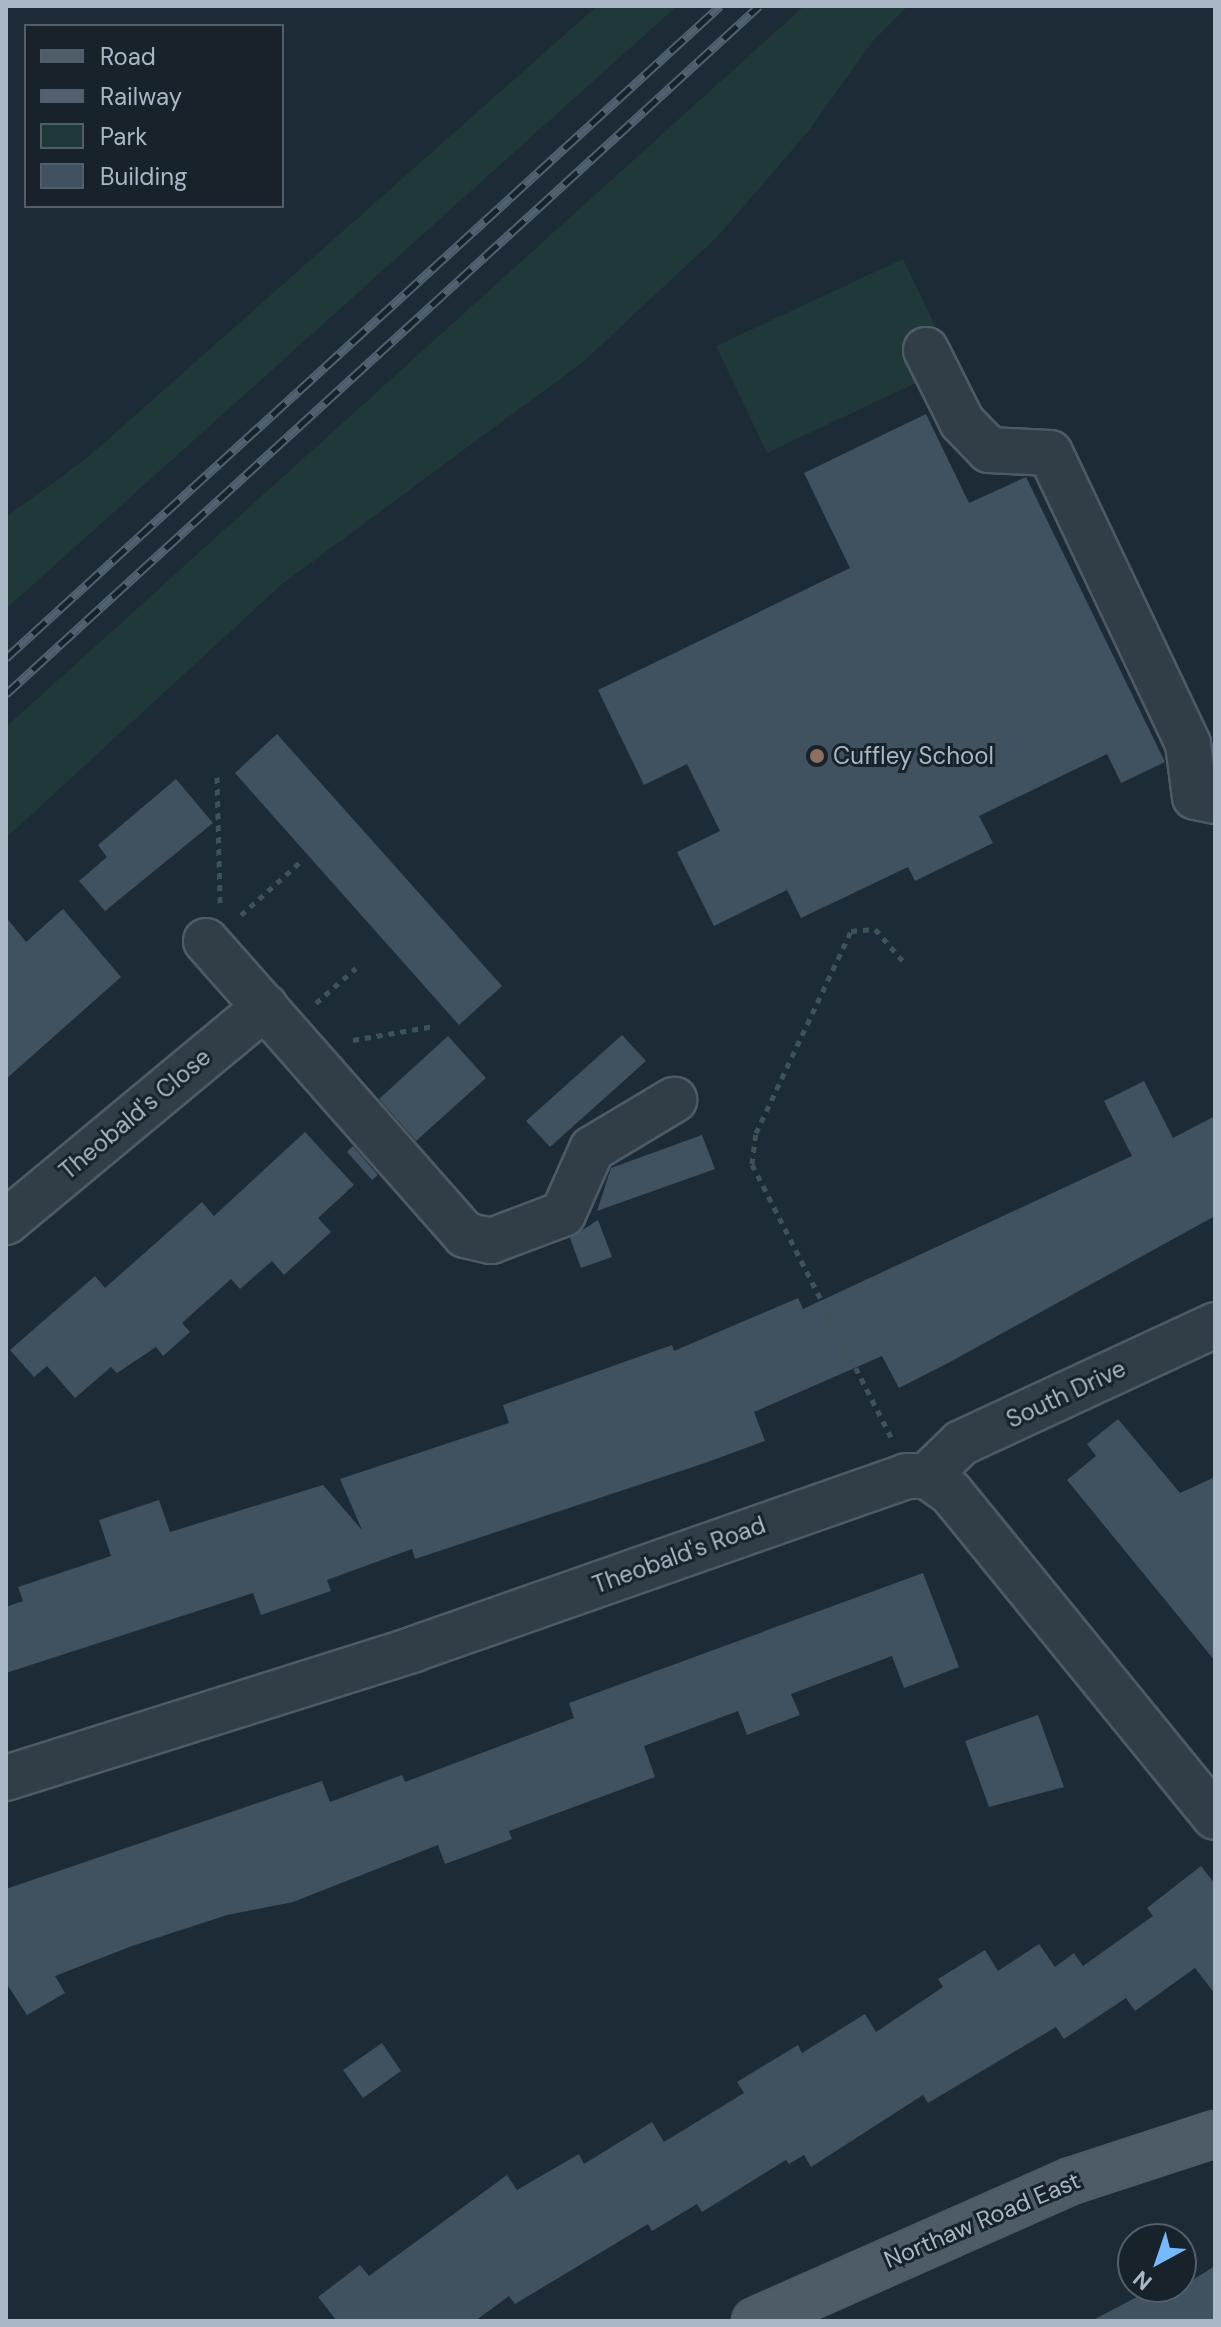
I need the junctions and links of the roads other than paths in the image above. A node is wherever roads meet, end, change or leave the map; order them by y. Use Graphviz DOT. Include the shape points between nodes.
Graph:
graph roads {
  1 [pos="926,350"];
  2 [pos="1215,801"];
  3 [pos="219,926"];
  4 [pos="265,1007"];
  5 [pos="674,1100"];
  6 [pos="6,1222"];
  7 [pos="1215,1325"];
  8 [pos="927,1476"];
  9 [pos="6,1778"];
  10 [pos="1215,1817"];
  11 [pos="1215,2134"];
  12 [pos="755,2321"];
  1 -- 2 [label="street" via="962,422 989,450 1050,453 1188,744 1195,797"];
  3 -- 4 [label="street"];
  4 -- 5 [label="street" via="329,1055 445,1219 465,1235 491,1241 563,1214 592,1149"];
  4 -- 6 [label="street, Theobald's Close"];
  7 -- 8 [label="street, South Drive" via="961,1443"];
  8 -- 9 [label="street, Theobald's Road" via="882,1482 414,1649"];
  8 -- 10 [label="street" via="951,1493"];
  11 -- 12 [label="main road, Northaw Road East" via="1071,2181"];
}
